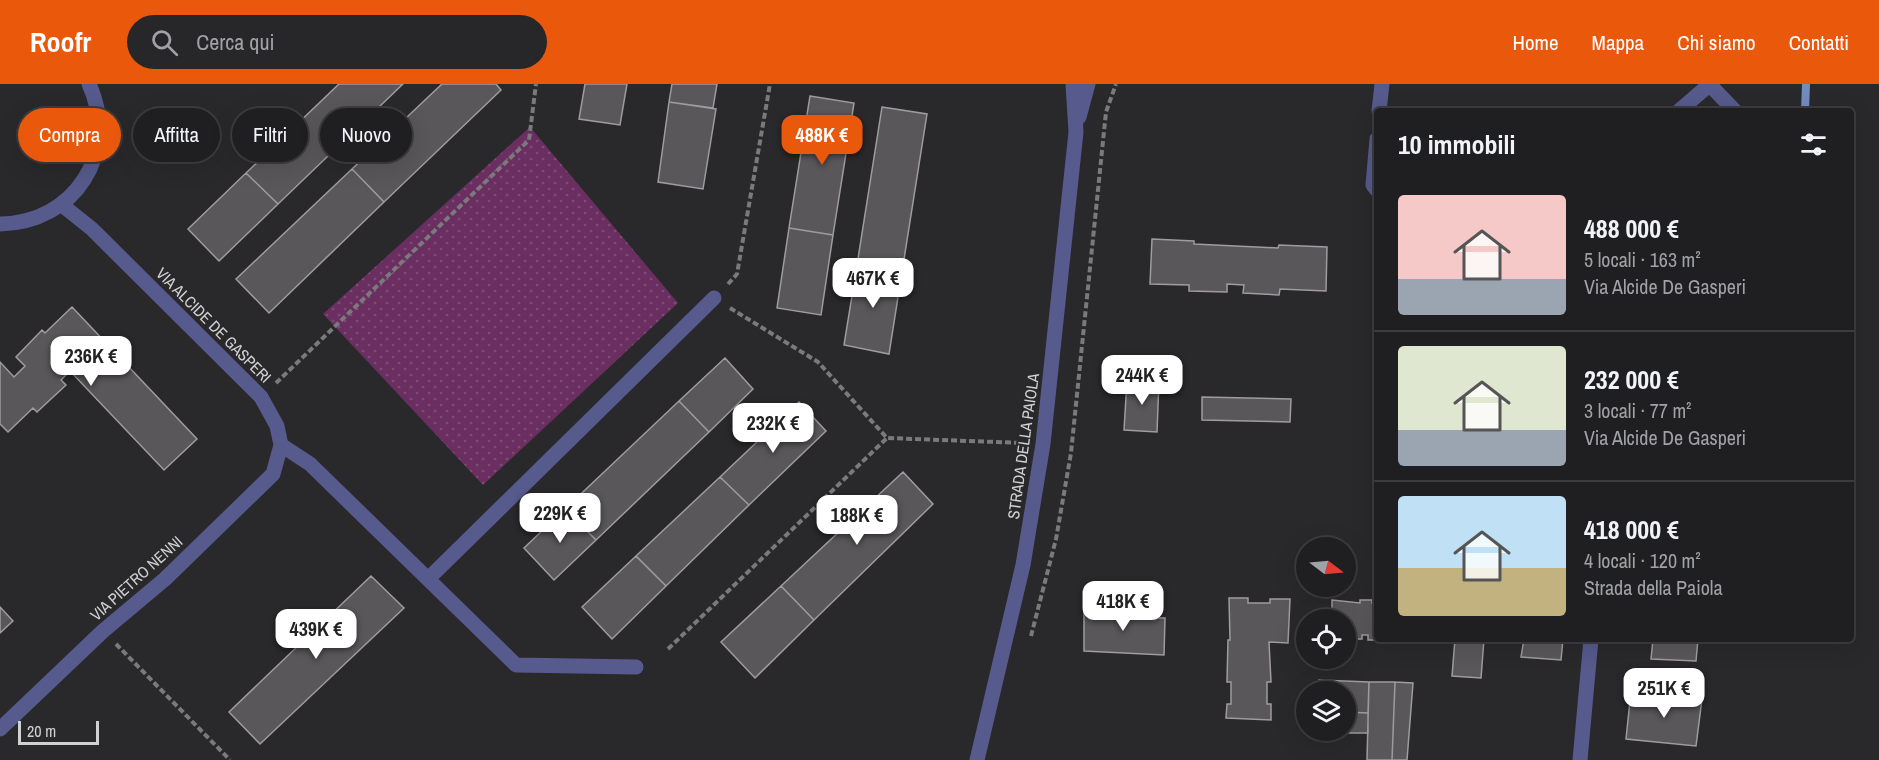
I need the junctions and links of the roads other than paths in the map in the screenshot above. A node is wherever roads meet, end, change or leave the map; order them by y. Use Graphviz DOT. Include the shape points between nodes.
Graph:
graph roads {
  1 [pos="1073,84"];
  2 [pos="1088,84"];
  3 [pos="1382,84"];
  4 [pos="1710,84"];
  5 [pos="95,88"];
  6 [pos="1379,108"];
  7 [pos="1682,108"];
  8 [pos="1732,108"];
  9 [pos="1076,132"];
  10 [pos="62,205"];
  11 [pos="0,224"];
  12 [pos="714,298"];
  13 [pos="281,445"];
  14 [pos="428,579"];
  15 [pos="1591,642"];
  16 [pos="636,667"];
  17 [pos="0,729"];
  18 [pos="977,760"];
  19 [pos="1580,760"];
  1 -- 9 [label="street, STRADA DELLA PAIOLA"];
  2 -- 9 [label="street, STRADA DELLA PAIOLA"];
  3 -- 6 [label="street"];
  4 -- 7 [label="street"];
  4 -- 8 [label="street"];
  5 -- 10 [label="street" via="99,137 95,156 88,175"];
  9 -- 18 [label="street, STRADA DELLA PAIOLA" via="1043,444 1023,565"];
  10 -- 11 [label="street" via="31,220"];
  10 -- 13 [label="street, VIA ALCIDE DE GASPERI" via="92,229 261,397 277,426"];
  12 -- 14 [label="street"];
  13 -- 14 [label="street" via="310,464"];
  13 -- 17 [label="street, VIA PIETRO NENNI" via="273,474 165,579 103,631"];
  14 -- 16 [label="street" via="516,664"];
  15 -- 19 [label="street"];
}
